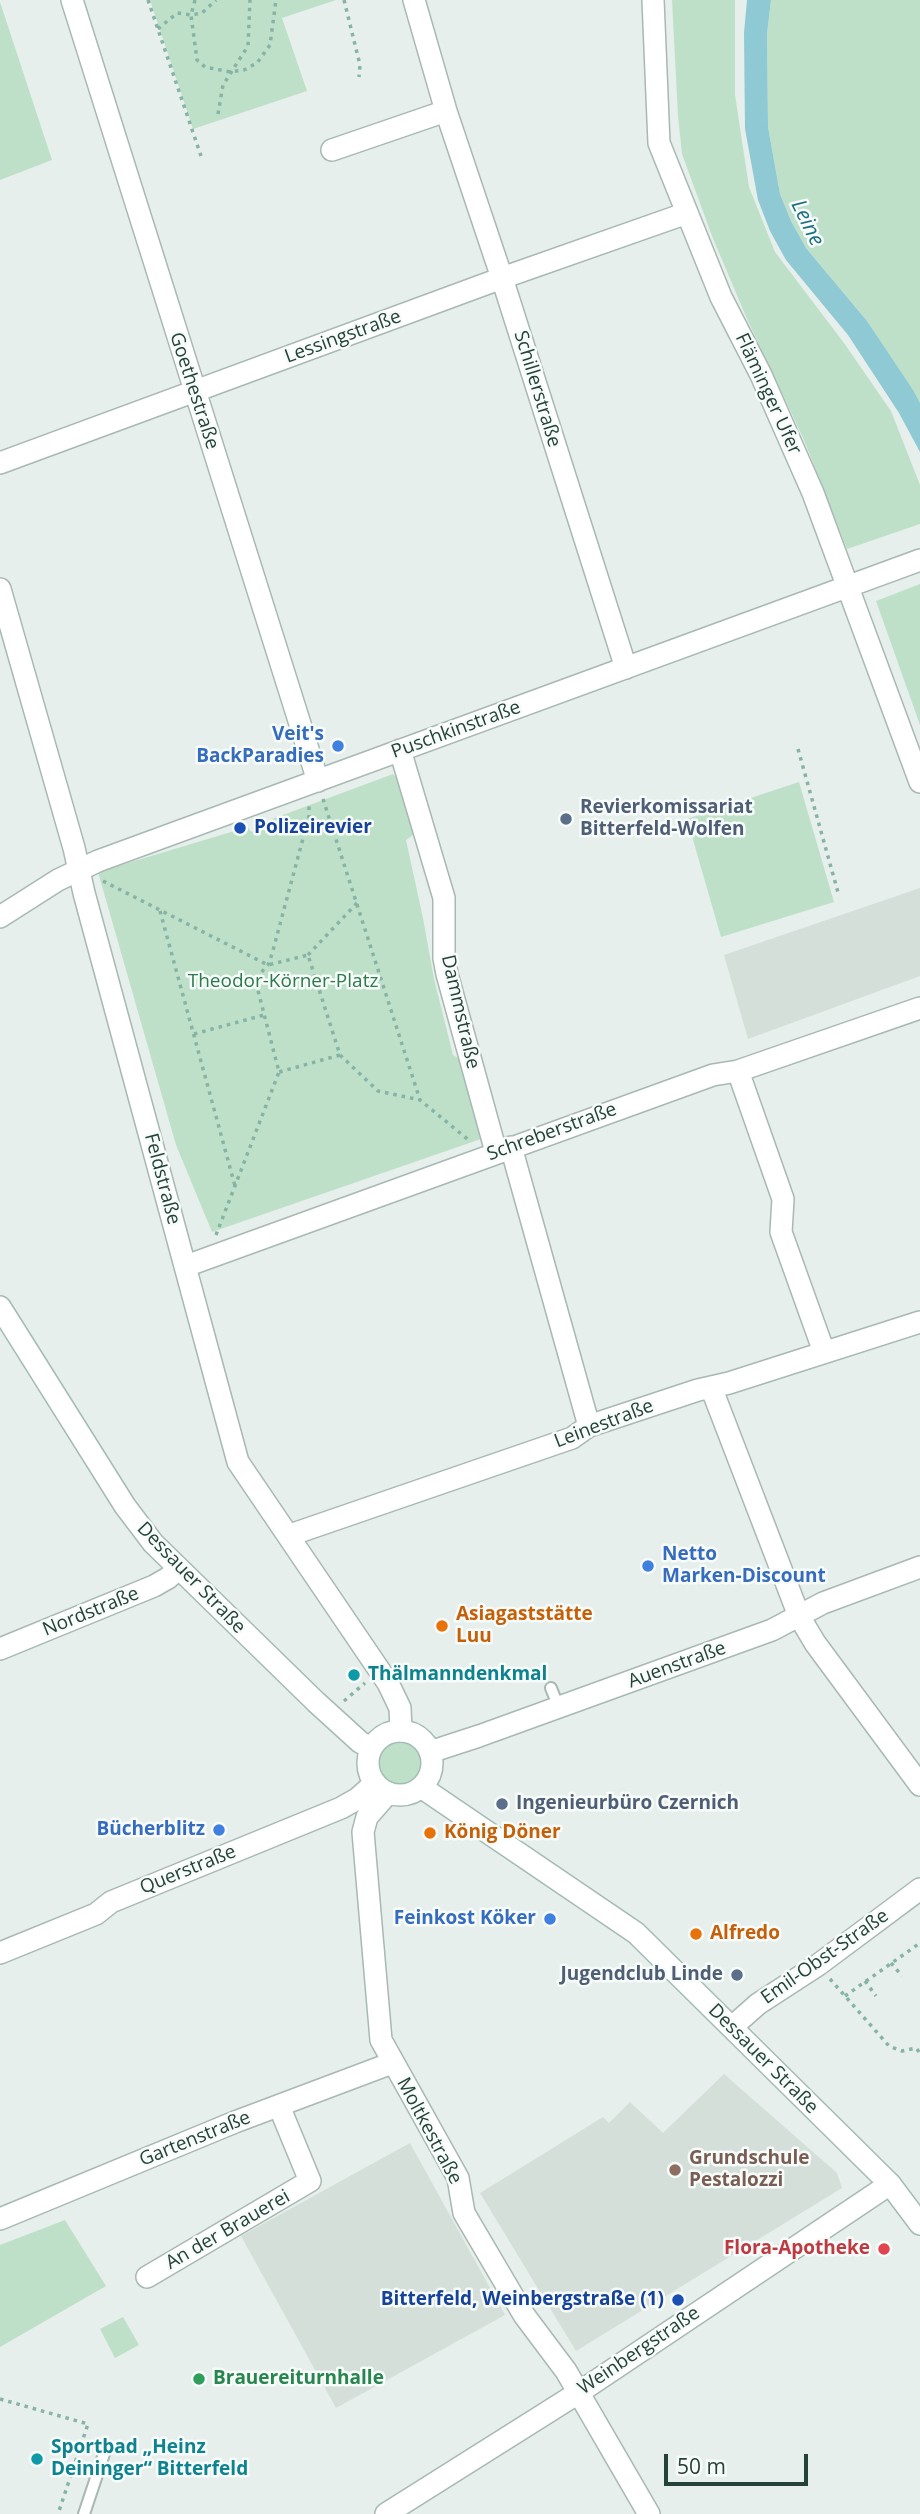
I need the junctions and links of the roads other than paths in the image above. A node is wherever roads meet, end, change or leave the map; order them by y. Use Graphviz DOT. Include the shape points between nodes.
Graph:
graph roads {
  1 [pos="72,0"];
  2 [pos="414,0"];
  3 [pos="653,0"];
  4 [pos="446,111"];
  5 [pos="332,150"];
  6 [pos="687,213"];
  7 [pos="502,278"];
  8 [pos="194,393"];
  9 [pos="0,463"];
  10 [pos="912,563"];
  11 [pos="847,586"];
  12 [pos="0,589"];
  13 [pos="626,668"];
  14 [pos="400,750"];
  15 [pos="313,782"];
  16 [pos="920,782"];
  17 [pos="79,868"];
  18 [pos="0,917"];
  19 [pos="920,1008"];
  20 [pos="738,1071"];
  21 [pos="496,1152"];
  22 [pos="186,1266"];
  23 [pos="0,1307"];
  24 [pos="920,1322"];
  25 [pos="7,1335"];
  26 [pos="824,1352"];
  27 [pos="711,1387"];
  28 [pos="589,1426"];
  29 [pos="290,1535"];
  30 [pos="920,1567"];
  31 [pos="178,1569"];
  32 [pos="799,1616"];
  33 [pos="0,1649"];
  34 [pos="401,1731"];
  35 [pos="371,1748"];
  36 [pos="430,1752"];
  37 [pos="920,1785"];
  38 [pos="421,1787"];
  39 [pos="381,1788"];
  40 [pos="920,1889"];
  41 [pos="0,1953"];
  42 [pos="732,2027"];
  43 [pos="392,2063"];
  44 [pos="279,2106"];
  45 [pos="890,2185"];
  46 [pos="0,2219"];
  47 [pos="920,2224"];
  48 [pos="147,2277"];
  49 [pos="578,2393"];
  50 [pos="106,2448"];
  51 [pos="84,2514"];
  52 [pos="386,2514"];
  53 [pos="649,2514"];
  1 -- 8 [label="street, Goethestraße"];
  2 -- 4 [label="street, Schillerstraße"];
  3 -- 6 [label="street, Fläminger Ufer" via="659,143"];
  4 -- 5 [label="street"];
  4 -- 7 [label="street, Schillerstraße"];
  6 -- 7 [label="street, Lessingstraße"];
  6 -- 11 [label="street, Fläminger Ufer" via="720,297 809,483"];
  7 -- 8 [label="street, Lessingstraße"];
  7 -- 13 [label="street, Schillerstraße"];
  8 -- 9 [label="street, Lessingstraße"];
  8 -- 15 [label="street, Goethestraße"];
  10 -- 11 [label="street, Puschkinstraße"];
  11 -- 13 [label="street, Puschkinstraße"];
  11 -- 16 [label="street, Fläminger Ufer"];
  12 -- 17 [label="street, Feldstraße"];
  13 -- 14 [label="street, Puschkinstraße"];
  14 -- 15 [label="street, Puschkinstraße"];
  14 -- 21 [label="street, Dammstraße" via="444,898 447,974"];
  15 -- 17 [label="street, Puschkinstraße"];
  17 -- 18 [label="street, Puschkinstraße"];
  17 -- 22 [label="street, Feldstraße"];
  19 -- 20 [label="street, Schreberstraße"];
  20 -- 21 [label="street, Schreberstraße" via="713,1074"];
  20 -- 26 [label="street" via="783,1199 781,1232"];
  21 -- 22 [label="street, Schreberstraße"];
  21 -- 28 [label="street, Dammstraße"];
  22 -- 29 [label="street, Feldstraße" via="238,1462"];
  23 -- 25 [label="street, Dessauer Straße"];
  24 -- 26 [label="street, Leinestraße"];
  25 -- 31 [label="street, Dessauer Straße" via="138,1525"];
  26 -- 27 [label="street, Leinestraße"];
  27 -- 28 [label="street, Leinestraße"];
  27 -- 32 [label="street"];
  28 -- 29 [label="street, Leinestraße" via="572,1438"];
  29 -- 34 [label="street, Feldstraße" via="380,1670 400,1708"];
  30 -- 32 [label="street, Auenstraße"];
  31 -- 33 [label="street, Nordstraße" via="154,1586"];
  31 -- 35 [label="street, Dessauer Straße" via="329,1714"];
  32 -- 36 [label="street, Auenstraße" via="772,1630 555,1698"];
  32 -- 37 [label="street"];
  34 -- 35 [label="street" via="381,1737"];
  34 -- 36 [label="street" via="419,1737"];
  35 -- 39 [label="street" via="368,1766"];
  36 -- 38 [label="street" via="430,1775"];
  38 -- 39 [label="street" via="409,1794"];
  38 -- 42 [label="street, Dessauer Straße" via="636,1933"];
  39 -- 41 [label="street, Querstraße"];
  39 -- 43 [label="street, Moltkestraße" via="363,1832 381,2040"];
  40 -- 42 [label="street, Emil-Obst-Straße"];
  42 -- 45 [label="street, Dessauer Straße"];
  43 -- 44 [label="street, Gartenstraße"];
  43 -- 49 [label="street, Moltkestraße" via="458,2178 464,2213 524,2315"];
  44 -- 46 [label="street, Gartenstraße"];
  44 -- 48 [label="street, An der Brauerei" via="310,2181"];
  45 -- 47 [label="street, Dessauer Straße"];
  45 -- 49 [label="street, Weinbergstraße"];
  49 -- 52 [label="street, Weinbergstraße"];
  49 -- 53 [label="street, Moltkestraße"];
  50 -- 51 [label="lane"];
}
